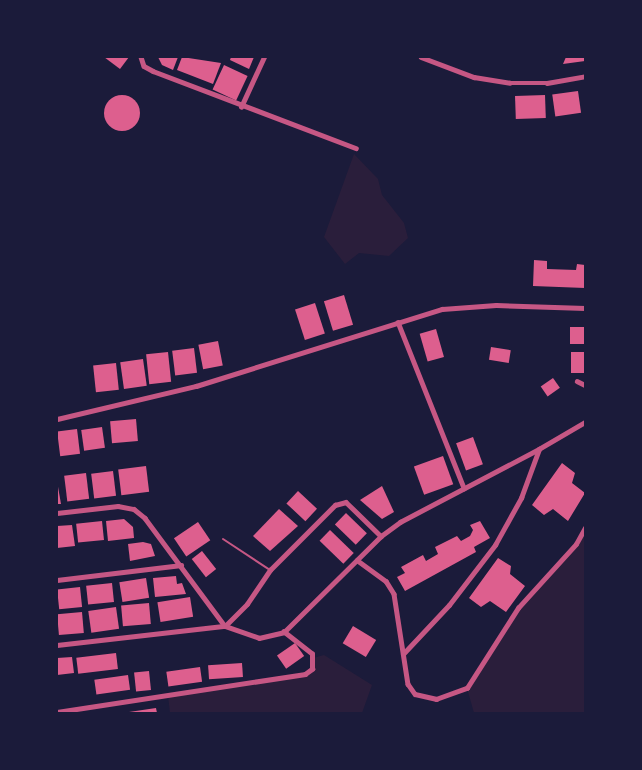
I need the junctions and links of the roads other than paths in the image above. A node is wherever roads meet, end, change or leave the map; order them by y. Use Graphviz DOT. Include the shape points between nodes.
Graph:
graph roads {
  1 [pos="141,57"];
  2 [pos="264,57"];
  3 [pos="420,57"];
  4 [pos="585,76"];
  5 [pos="241,107"];
  6 [pos="356,148"];
  7 [pos="585,308"];
  8 [pos="398,322"];
  9 [pos="577,381"];
  10 [pos="585,385"];
  11 [pos="57,419"];
  12 [pos="585,422"];
  13 [pos="539,449"];
  14 [pos="464,488"];
  15 [pos="57,513"];
  16 [pos="585,528"];
  17 [pos="381,537"];
  18 [pos="223,539"];
  19 [pos="357,561"];
  20 [pos="181,565"];
  21 [pos="270,570"];
  22 [pos="57,579"];
  23 [pos="225,626"];
  24 [pos="284,632"];
  25 [pos="57,645"];
  26 [pos="402,655"];
  27 [pos="57,712"];
  1 -- 5 [label="street" via="144,66 153,71"];
  2 -- 5 [label="street"];
  3 -- 4 [label="street" via="474,76 510,83 547,83"];
  5 -- 6 [label="street"];
  7 -- 8 [label="street" via="458,307"];
  8 -- 11 [label="street" via="196,386"];
  8 -- 14 [label="street"];
  9 -- 10 [label="street"];
  12 -- 13 [label="street"];
  13 -- 14 [label="street"];
  13 -- 26 [label="street" via="521,498 495,545 449,605"];
  14 -- 17 [label="street"];
  15 -- 20 [label="street" via="118,506 134,509"];
  16 -- 26 [label="street" via="576,544 518,608 467,688 450,697 424,699 408,684"];
  17 -- 19 [label="street"];
  17 -- 21 [label="street" via="351,506 340,502"];
  18 -- 21 [label="lane"];
  19 -- 24 [label="street"];
  19 -- 26 [label="street" via="386,581 394,594"];
  20 -- 22 [label="street"];
  20 -- 23 [label="street"];
  21 -- 23 [label="street" via="247,604"];
  23 -- 24 [label="street" via="259,638"];
  23 -- 25 [label="street"];
  24 -- 27 [label="street" via="308,648 315,663 312,669 289,679"];
}
